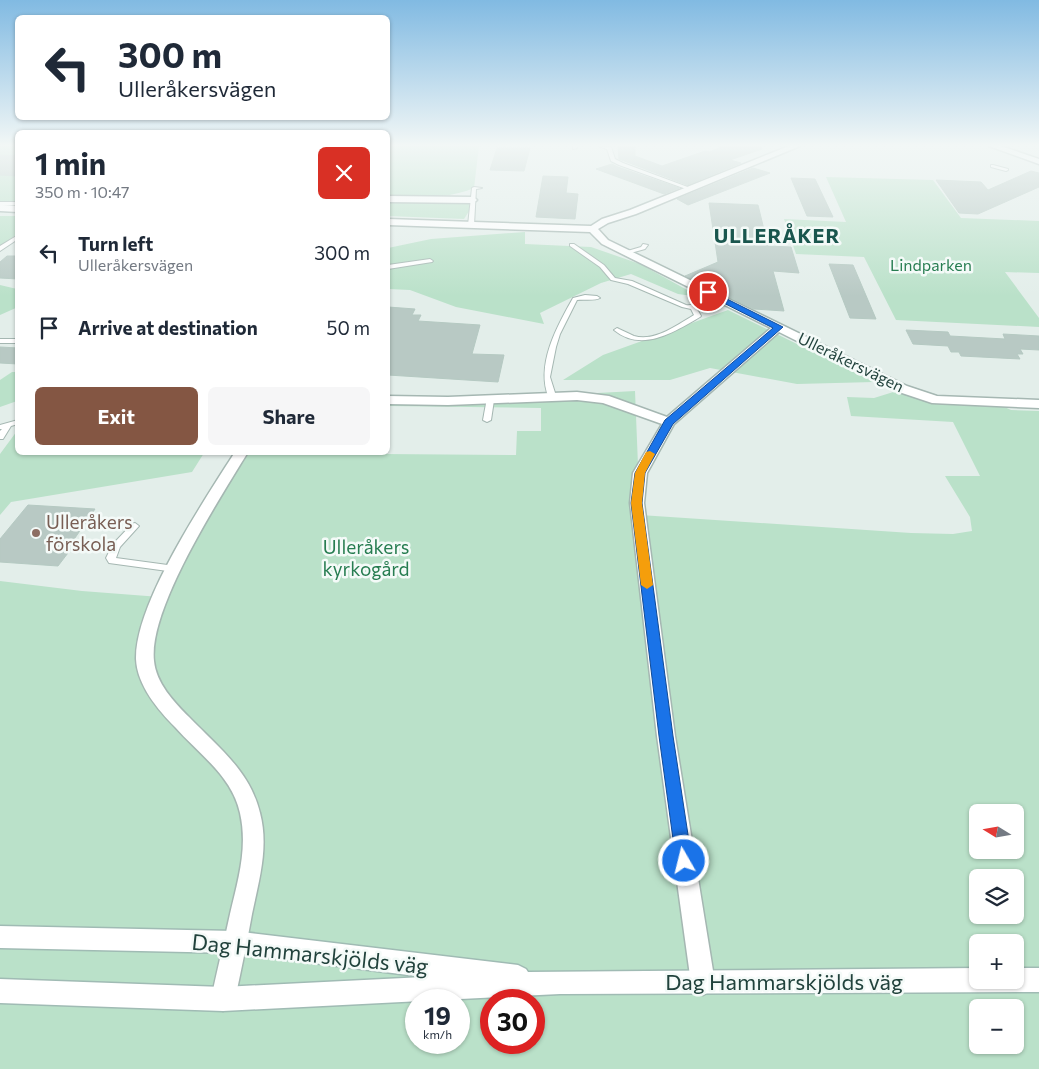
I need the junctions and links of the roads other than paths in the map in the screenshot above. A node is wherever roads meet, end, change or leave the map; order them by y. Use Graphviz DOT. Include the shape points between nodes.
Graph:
graph roads {
  1 [pos="473,196"];
  2 [pos="672,196"];
  3 [pos="390,198"];
  4 [pos="473,200"];
  5 [pos="15,203"];
  6 [pos="0,204"];
  7 [pos="0,208"];
  8 [pos="15,209"];
  9 [pos="390,222"];
  10 [pos="471,225"];
  11 [pos="593,229"];
  12 [pos="15,238"];
  13 [pos="572,244"];
  14 [pos="645,245"];
  15 [pos="0,249"];
  16 [pos="627,252"];
  17 [pos="430,261"];
  18 [pos="390,267"];
  19 [pos="718,297"];
  20 [pos="597,298"];
  21 [pos="693,308"];
  22 [pos="778,327"];
  23 [pos="617,330"];
  24 [pos="0,341"];
  25 [pos="15,341"];
  26 [pos="552,396"];
  27 [pos="390,400"];
  28 [pos="490,400"];
  29 [pos="1039,404"];
  30 [pos="488,420"];
  31 [pos="669,422"];
  32 [pos="4,426"];
  33 [pos="0,437"];
  34 [pos="240,455"];
  35 [pos="135,526"];
  36 [pos="174,568"];
  37 [pos="0,937"];
  38 [pos="234,942"];
  39 [pos="969,980"];
  40 [pos="1024,980"];
  41 [pos="1039,980"];
  42 [pos="560,982"];
  43 [pos="703,983"];
  44 [pos="0,992"];
  45 [pos="223,999"];
  1 -- 4 [label="lane"];
  2 -- 11 [label="street" via="604,221"];
  3 -- 4 [label="street"];
  4 -- 10 [label="lane"];
  5 -- 6 [label="lane"];
  7 -- 8 [label="street"];
  9 -- 10 [label="street"];
  10 -- 11 [label="street"];
  11 -- 16 [label="street, Ulleråkersvägen" via="605,242"];
  12 -- 15 [label="lane"];
  13 -- 21 [label="lane" via="602,266 613,279 630,282"];
  14 -- 16 [label="lane"];
  16 -- 19 [label="street, Ulleråkersvägen"];
  17 -- 18 [label="lane"];
  19 -- 21 [label="lane"];
  19 -- 22 [label="street, Ulleråkersvägen"];
  20 -- 26 [label="lane" via="585,296 575,299 557,334 547,377"];
  21 -- 23 [label="lane" via="698,316 659,337 648,340 634,338"];
  22 -- 29 [label="street, Ulleråkersvägen" via="833,350 903,389 936,400"];
  22 -- 31 [label="street"];
  24 -- 25 [label="lane"];
  26 -- 28 [label="street"];
  26 -- 31 [label="street" via="606,399"];
  27 -- 28 [label="street"];
  28 -- 30 [label="lane"];
  31 -- 43 [label="street" via="640,473 637,503 666,736"];
  32 -- 33 [label="lane"];
  34 -- 36 [label="street"];
  35 -- 36 [label="lane" via="116,546 112,561"];
  36 -- 38 [label="street" via="152,620 145,660 159,696 234,776 244,795 255,832 254,854"];
  37 -- 38 [label="street, Dag Hammarskjölds väg"];
  38 -- 42 [label="street, Dag Hammarskjölds väg"];
  38 -- 45 [label="street"];
  39 -- 43 [label="street, Dag Hammarskjölds väg"];
  40 -- 41 [label="street"];
  42 -- 43 [label="street, Dag Hammarskjölds väg"];
  42 -- 45 [label="street, Dag Hammarskjölds väg"];
  44 -- 45 [label="street, Dag Hammarskjölds väg"];
}
